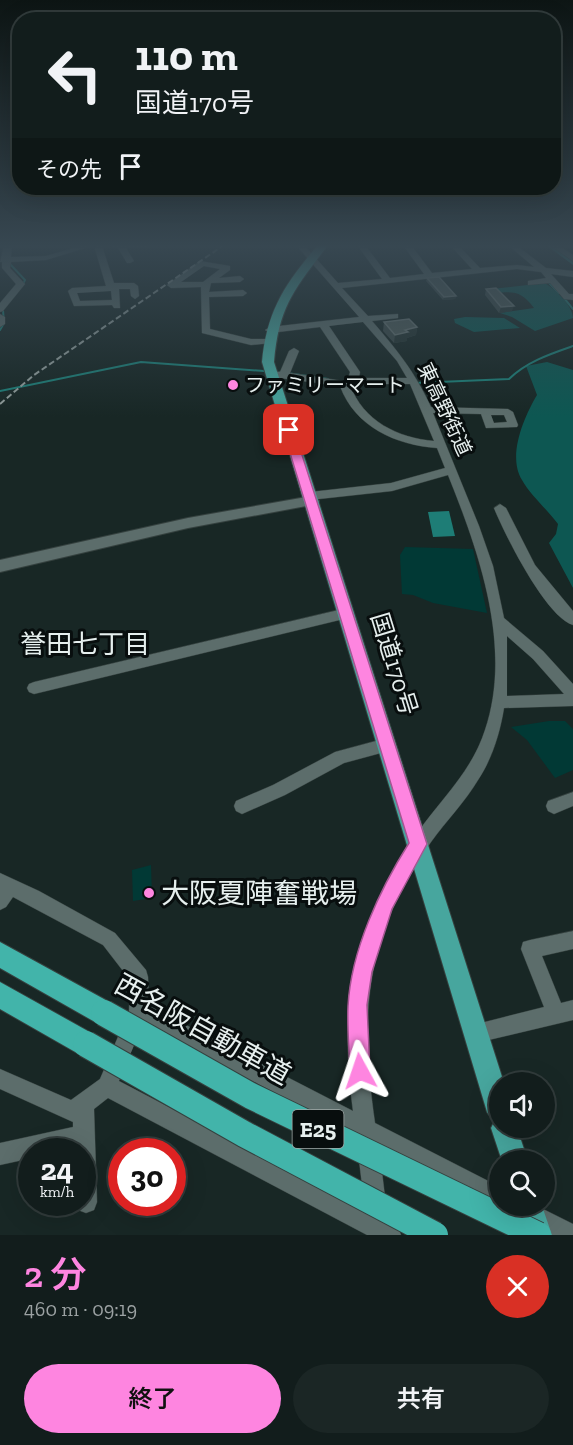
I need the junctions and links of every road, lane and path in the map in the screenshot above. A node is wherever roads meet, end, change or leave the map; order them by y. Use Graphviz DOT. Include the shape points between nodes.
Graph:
graph roads {
  1 [pos="76,303"];
  2 [pos="117,303"];
  3 [pos="205,303"];
  4 [pos="281,303"];
  5 [pos="351,303"];
  6 [pos="394,316"];
  7 [pos="0,317"];
  8 [pos="365,319"];
  9 [pos="0,324"];
  10 [pos="324,326"];
  11 [pos="270,336"];
  12 [pos="294,351"];
  13 [pos="278,374"];
  14 [pos="348,382"];
  15 [pos="415,383"];
  16 [pos="427,410"];
  17 [pos="485,412"];
  18 [pos="441,445"];
  19 [pos="452,470"];
  20 [pos="311,498"];
  21 [pos="500,508"];
  22 [pos="0,566"];
  23 [pos="347,613"];
  24 [pos="573,620"];
  25 [pos="500,621"];
  26 [pos="34,688"];
  27 [pos="573,694"];
  28 [pos="573,700"];
  29 [pos="498,702"];
  30 [pos="387,746"];
  31 [pos="573,799"];
  32 [pos="242,806"];
  33 [pos="554,806"];
  34 [pos="418,844"];
  35 [pos="3,890"];
  36 [pos="573,940"];
  37 [pos="0,954"];
  38 [pos="0,995"];
  39 [pos="139,1011"];
  40 [pos="564,1012"];
  41 [pos="476,1033"];
  42 [pos="489,1076"];
  43 [pos="0,1079"];
  44 [pos="107,1086"];
  45 [pos="83,1104"];
  46 [pos="367,1131"];
  47 [pos="84,1135"];
  48 [pos="84,1138"];
  49 [pos="0,1154"];
  50 [pos="489,1193"];
  51 [pos="530,1219"];
  52 [pos="382,1233"];
  53 [pos="435,1235"];
  54 [pos="570,1235"];
  1 -- 2 [label="street"];
  3 -- 11 [label="street" via="205,331 251,342"];
  4 -- 11 [label="highway, 国道170号"];
  5 -- 8 [label="street, 東高野街道"];
  6 -- 8 [label="street"];
  7 -- 9 [label="street"];
  8 -- 10 [label="street"];
  8 -- 15 [label="street, 東高野街道" via="401,360"];
  10 -- 11 [label="street"];
  10 -- 14 [label="street" via="355,372"];
  11 -- 13 [label="highway, 国道170号" via="268,362"];
  12 -- 13 [label="street"];
  13 -- 14 [label="street"];
  13 -- 20 [label="highway, 国道170号"];
  14 -- 15 [label="street"];
  14 -- 18 [label="street" via="351,405 388,432 417,443"];
  15 -- 16 [label="street, 東高野街道"];
  16 -- 17 [label="street"];
  16 -- 18 [label="street, 東高野街道"];
  18 -- 19 [label="street, 東高野街道"];
  19 -- 20 [label="street" via="392,487"];
  19 -- 25 [label="street, 東高野街道" via="480,546"];
  20 -- 22 [label="street"];
  20 -- 23 [label="highway, 国道170号"];
  21 -- 24 [label="street" via="515,546 533,576"];
  23 -- 26 [label="street"];
  23 -- 30 [label="highway, 国道170号"];
  25 -- 27 [label="street"];
  25 -- 29 [label="street, 東高野街道" via="502,662"];
  28 -- 29 [label="street"];
  29 -- 34 [label="street, 東高野街道" via="476,771"];
  30 -- 32 [label="street" via="341,757"];
  30 -- 34 [label="highway, 国道170号"];
  31 -- 33 [label="street"];
  34 -- 41 [label="highway, 国道170号"];
  34 -- 46 [label="street, 東高野街道" via="383,908 362,972 357,1035"];
  35 -- 39 [label="street" via="33,897 109,939 140,976"];
  36 -- 40 [label="street" via="530,949"];
  37 -- 51 [label="highway, 西名阪自動車道 / E25, bridge" via="251,1096"];
  38 -- 53 [label="highway, E25, bridge" via="244,1134"];
  39 -- 44 [label="street"];
  39 -- 46 [label="street"];
  40 -- 41 [label="street"];
  41 -- 42 [label="highway, 国道170号"];
  43 -- 45 [label="street" via="73,1112"];
  44 -- 45 [label="street"];
  44 -- 52 [label="street"];
  45 -- 47 [label="street"];
  46 -- 50 [label="street"];
  46 -- 52 [label="street, 東高野街道"];
  47 -- 48 [label="street"];
  47 -- 49 [label="street"];
  51 -- 54 [label="street"];
}
